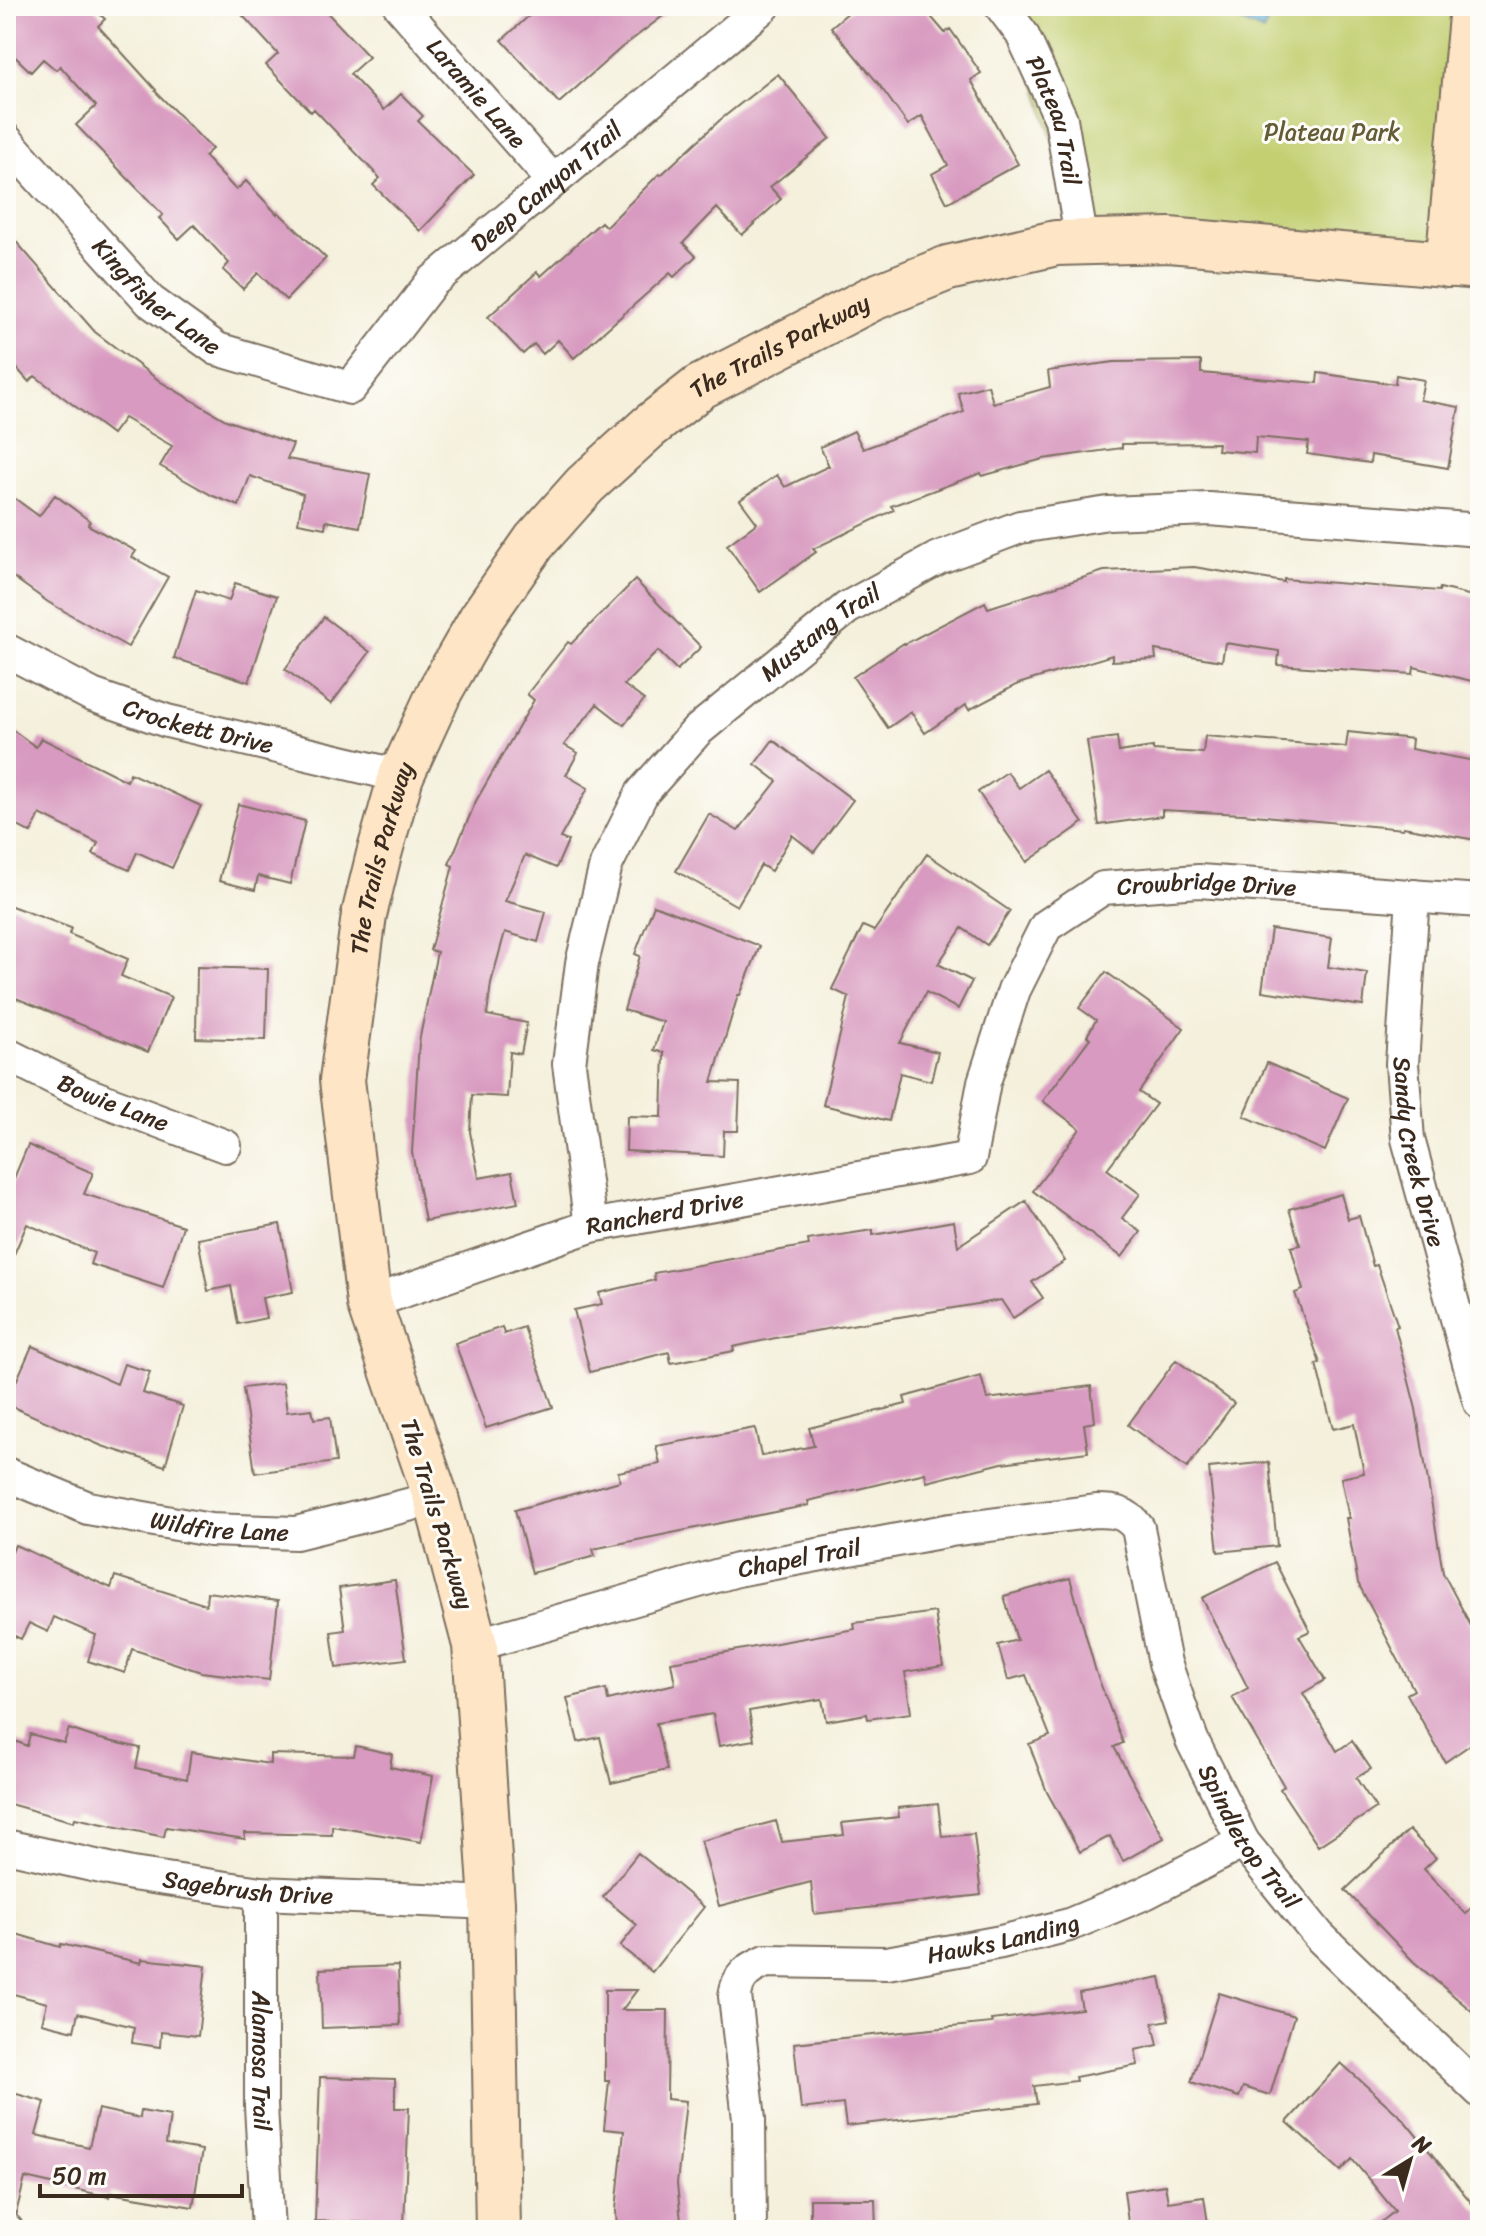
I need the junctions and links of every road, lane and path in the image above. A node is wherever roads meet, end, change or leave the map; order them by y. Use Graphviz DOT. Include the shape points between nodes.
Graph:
graph roads {
  1 [pos="400,6"];
  2 [pos="764,6"];
  3 [pos="1001,6"];
  4 [pos="1475,14"];
  5 [pos="6,140"];
  6 [pos="553,181"];
  7 [pos="1082,243"];
  8 [pos="1464,266"];
  9 [pos="350,388"];
  10 [pos="1480,530"];
  11 [pos="6,650"];
  12 [pos="401,776"];
  13 [pos="1413,896"];
  14 [pos="1480,901"];
  15 [pos="6,1054"];
  16 [pos="225,1146"];
  17 [pos="970,1158"];
  18 [pos="591,1226"];
  19 [pos="369,1303"];
  20 [pos="1470,1330"];
  21 [pos="1480,1403"];
  22 [pos="6,1474"];
  23 [pos="436,1498"];
  24 [pos="1131,1518"];
  25 [pos="475,1645"];
  26 [pos="1243,1842"];
  27 [pos="6,1846"];
  28 [pos="261,1893"];
  29 [pos="492,1903"];
  30 [pos="1480,2091"];
  31 [pos="268,2230"];
  32 [pos="498,2230"];
  33 [pos="750,2230"];
  1 -- 6 [label="street, Laramie Lane"];
  2 -- 6 [label="street, Deep Canyon Trail"];
  3 -- 7 [label="street, Plateau Trail" via="1022,34 1061,119"];
  4 -- 8 [label="street"];
  5 -- 9 [label="street, Kingfisher Lane" via="150,301 217,349"];
  6 -- 9 [label="street, Deep Canyon Trail" via="432,282"];
  7 -- 8 [label="street, The Trails Parkway" via="1169,240"];
  7 -- 12 [label="street, The Trails Parkway" via="1056,243 948,268 860,305 700,387 585,485 535,541 482,617"];
  10 -- 18 [label="street, Mustang Trail" via="1209,509 1108,513 1020,527 938,558 847,608 697,731 642,793 606,865 582,963 569,1064"];
  11 -- 12 [label="street, Crockett Drive" via="92,695 167,721"];
  12 -- 19 [label="street, The Trails Parkway" via="364,915 342,1080"];
  13 -- 14 [label="street, Crowbridge Drive"];
  13 -- 17 [label="street, Crowbridge Drive" via="1199,881 1103,888 1046,926 1014,990 984,1082"];
  13 -- 20 [label="street, Sandy Creek Drive" via="1402,1064 1408,1139"];
  15 -- 16 [label="street, Bowie Lane" via="84,1093"];
  17 -- 18 [label="street, Rancherd Drive"];
  18 -- 19 [label="street, Rancherd Drive"];
  19 -- 23 [label="street, The Trails Parkway"];
  20 -- 21 [label="street, Sandy Creek Drive"];
  22 -- 23 [label="street, Wildfire Lane" via="88,1508 210,1530 296,1533"];
  23 -- 25 [label="street, The Trails Parkway"];
  24 -- 25 [label="street, Chapel Trail" via="1117,1511 1096,1511 1023,1520 753,1567"];
  24 -- 26 [label="street, Spindletop Trail" via="1138,1528 1165,1663 1192,1740"];
  25 -- 29 [label="street, The Trails Parkway"];
  26 -- 30 [label="street, Spindletop Trail" via="1319,1936"];
  26 -- 33 [label="street, Hawks Landing" via="1069,1925 887,1963 766,1961 748,1969 737,1982 735,1996 749,2119"];
  27 -- 28 [label="street, Sagebrush Drive" via="132,1874"];
  28 -- 29 [label="street, Sagebrush Drive"];
  28 -- 31 [label="street, Alamosa Trail" via="261,2106"];
  29 -- 32 [label="street, The Trails Parkway"];
}
